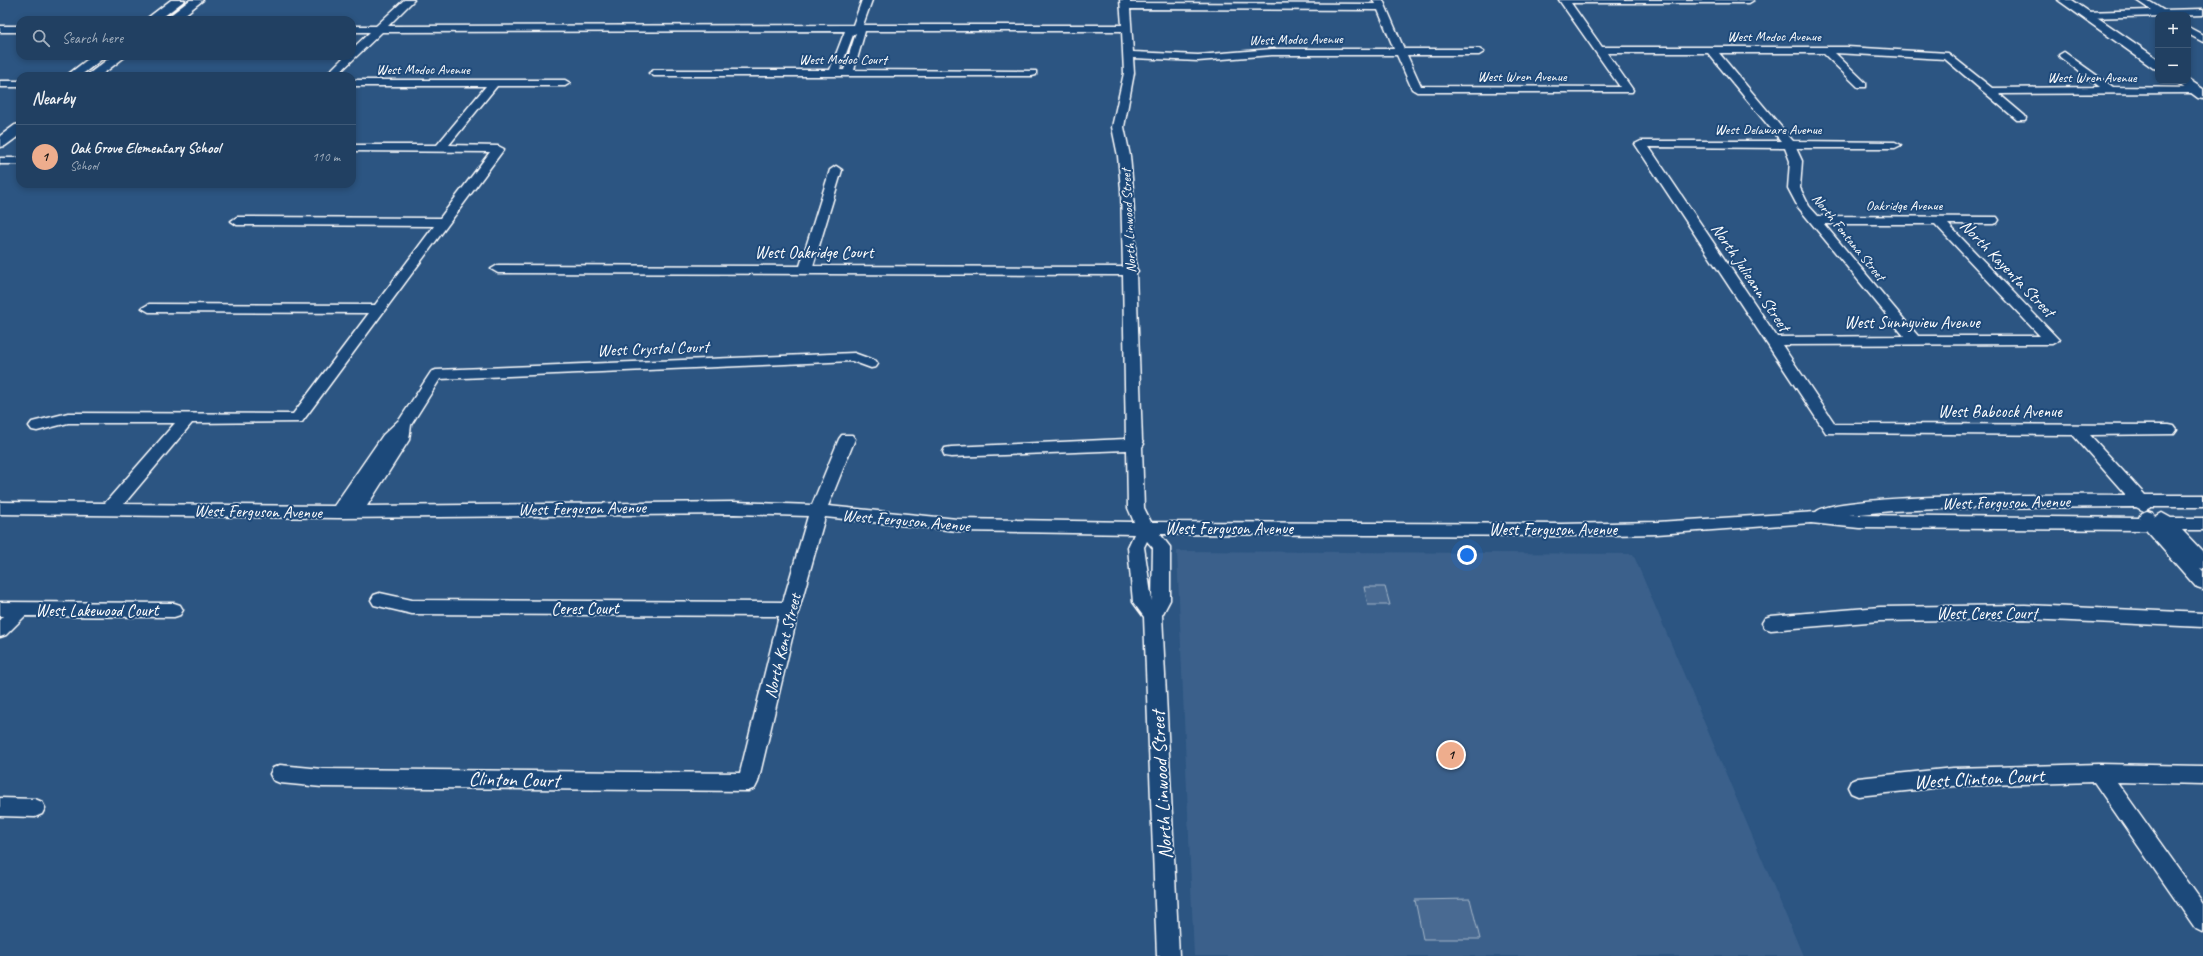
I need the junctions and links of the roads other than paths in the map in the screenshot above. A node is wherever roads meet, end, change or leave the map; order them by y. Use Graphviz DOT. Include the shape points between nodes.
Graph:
graph roads {
  1 [pos="186,0"];
  2 [pos="197,0"];
  3 [pos="409,0"];
  4 [pos="867,0"];
  5 [pos="1565,0"];
  6 [pos="1749,0"];
  7 [pos="2064,0"];
  8 [pos="2141,0"];
  9 [pos="1126,3"];
  10 [pos="1380,4"];
  11 [pos="180,6"];
  12 [pos="2080,12"];
  13 [pos="2159,12"];
  14 [pos="2203,12"];
  15 [pos="2191,13"];
  16 [pos="2155,14"];
  17 [pos="159,16"];
  18 [pos="173,16"];
  19 [pos="857,28"];
  20 [pos="1127,28"];
  21 [pos="0,29"];
  22 [pos="16,29"];
  23 [pos="356,29"];
  24 [pos="379,29"];
  25 [pos="2191,32"];
  26 [pos="2203,39"];
  27 [pos="356,50"];
  28 [pos="1599,50"];
  29 [pos="1711,50"];
  30 [pos="1826,50"];
  31 [pos="1401,52"];
  32 [pos="1479,52"];
  33 [pos="2064,55"];
  34 [pos="1128,57"];
  35 [pos="94,60"];
  36 [pos="100,60"];
  37 [pos="113,60"];
  38 [pos="346,60"];
  39 [pos="2155,63"];
  40 [pos="78,72"];
  41 [pos="86,72"];
  42 [pos="97,72"];
  43 [pos="334,72"];
  44 [pos="834,72"];
  45 [pos="654,73"];
  46 [pos="848,73"];
  47 [pos="1032,73"];
  48 [pos="356,83"];
  49 [pos="494,83"];
  50 [pos="565,83"];
  51 [pos="0,84"];
  52 [pos="16,84"];
  53 [pos="2186,84"];
  54 [pos="1862,85"];
  55 [pos="1989,91"];
  56 [pos="2111,91"];
  57 [pos="2199,93"];
  58 [pos="2021,118"];
  59 [pos="16,121"];
  60 [pos="16,122"];
  61 [pos="16,123"];
  62 [pos="0,129"];
  63 [pos="0,136"];
  64 [pos="0,143"];
  65 [pos="1641,144"];
  66 [pos="1790,144"];
  67 [pos="1895,145"];
  68 [pos="356,148"];
  69 [pos="441,148"];
  70 [pos="0,161"];
  71 [pos="16,161"];
  72 [pos="836,170"];
  73 [pos="1815,220"];
  74 [pos="1938,220"];
  75 [pos="1992,220"];
  76 [pos="237,221"];
  77 [pos="443,222"];
  78 [pos="498,269"];
  79 [pos="805,270"];
  80 [pos="1131,271"];
  81 [pos="149,308"];
  82 [pos="378,309"];
  83 [pos="1914,340"];
  84 [pos="2052,340"];
  85 [pos="1772,341"];
  86 [pos="871,364"];
  87 [pos="187,419"];
  88 [pos="37,426"];
  89 [pos="1831,429"];
  90 [pos="2076,430"];
  91 [pos="2168,430"];
  92 [pos="847,439"];
  93 [pos="1136,444"];
  94 [pos="951,452"];
  95 [pos="2139,501"];
  96 [pos="2203,501"];
  97 [pos="0,508"];
  98 [pos="110,509"];
  99 [pos="347,511"];
  100 [pos="818,512"];
  101 [pos="1811,518"];
  102 [pos="2150,523"];
  103 [pos="2167,523"];
  104 [pos="2203,524"];
  105 [pos="1145,528"];
  106 [pos="2203,563"];
  107 [pos="2203,583"];
  108 [pos="380,600"];
  109 [pos="0,609"];
  110 [pos="790,609"];
  111 [pos="20,610"];
  112 [pos="174,610"];
  113 [pos="1153,615"];
  114 [pos="2203,620"];
  115 [pos="1771,623"];
  116 [pos="0,630"];
  117 [pos="2099,773"];
  118 [pos="280,774"];
  119 [pos="2203,776"];
  120 [pos="748,782"];
  121 [pos="1858,787"];
  122 [pos="0,807"];
  123 [pos="35,808"];
  124 [pos="2203,921"];
  125 [pos="1168,956"];
  1 -- 11 [label="main road"];
  2 -- 11 [label="main road"];
  3 -- 24 [label="street"];
  4 -- 19 [label="street"];
  5 -- 6 [label="street"];
  5 -- 28 [label="street"];
  7 -- 12 [label="main road"];
  8 -- 13 [label="street"];
  9 -- 10 [label="street"];
  9 -- 20 [label="street, North Linwood Street"];
  10 -- 31 [label="street"];
  11 -- 17 [label="main road"];
  11 -- 18 [label="main road"];
  12 -- 16 [label="street"];
  12 -- 39 [label="main road"];
  14 -- 15 [label="street"];
  19 -- 20 [label="street"];
  19 -- 24 [label="street"];
  19 -- 44 [label="street" via="849,33"];
  19 -- 46 [label="street" via="861,32"];
  20 -- 34 [label="street, North Linwood Street"];
  21 -- 22 [label="street"];
  23 -- 24 [label="street"];
  24 -- 27 [label="street"];
  25 -- 26 [label="street"];
  28 -- 29 [label="street, West Modoc Avenue"];
  28 -- 31 [label="street, West Wren Avenue" via="1628,90 1417,89"];
  29 -- 30 [label="street, West Modoc Avenue"];
  29 -- 66 [label="street, North Fontana Street"];
  30 -- 54 [label="street"];
  30 -- 55 [label="street, West Modoc Avenue" via="1948,56"];
  31 -- 32 [label="street"];
  31 -- 34 [label="street, West Modoc Avenue" via="1262,52 1175,60"];
  33 -- 56 [label="street"];
  34 -- 80 [label="street, North Linwood Street" via="1128,80 1118,128 1126,176"];
  35 -- 40 [label="main road"];
  36 -- 41 [label="main road"];
  37 -- 42 [label="main road"];
  38 -- 43 [label="street"];
  44 -- 45 [label="street, West Modoc Court"];
  44 -- 46 [label="street, West Modoc Court"];
  46 -- 47 [label="street, West Modoc Court"];
  48 -- 49 [label="street, West Modoc Avenue"];
  49 -- 50 [label="street"];
  49 -- 69 [label="street"];
  51 -- 52 [label="street"];
  53 -- 57 [label="main road"];
  55 -- 56 [label="street, West Wren Avenue"];
  55 -- 58 [label="street"];
  56 -- 57 [label="street, West Wren Avenue"];
  59 -- 62 [label="main road"];
  60 -- 63 [label="main road"];
  61 -- 64 [label="main road"];
  65 -- 66 [label="street, West Delaware Avenue"];
  65 -- 85 [label="street, North Julieann Street"];
  66 -- 67 [label="street, West Delaware Avenue"];
  66 -- 73 [label="street, North Fontana Street" via="1796,161 1794,188"];
  68 -- 69 [label="street"];
  69 -- 77 [label="street" via="498,149"];
  70 -- 71 [label="street"];
  72 -- 79 [label="street"];
  73 -- 74 [label="street, Oakridge Avenue"];
  73 -- 83 [label="street, North Fontana Street"];
  74 -- 75 [label="street, Oakridge Avenue"];
  74 -- 84 [label="street, North Kayenta Street"];
  76 -- 77 [label="street"];
  77 -- 82 [label="street"];
  78 -- 79 [label="street, West Oakridge Court"];
  79 -- 80 [label="street, West Oakridge Court"];
  80 -- 93 [label="street, North Linwood Street"];
  81 -- 82 [label="street"];
  82 -- 87 [label="street" via="297,419"];
  83 -- 84 [label="street, West Sunnyview Avenue"];
  83 -- 85 [label="street, West Sunnyview Avenue"];
  85 -- 89 [label="street, North Julieann Street"];
  86 -- 99 [label="street, West Crystal Court" via="854,357 436,375 405,422 401,440"];
  87 -- 88 [label="street" via="68,418"];
  87 -- 98 [label="street"];
  89 -- 90 [label="street, West Babcock Avenue"];
  90 -- 91 [label="street, West Babcock Avenue"];
  90 -- 95 [label="street"];
  92 -- 100 [label="street, North Kent Street"];
  93 -- 94 [label="street"];
  93 -- 105 [label="street, North Linwood Street" via="1136,508"];
  95 -- 96 [label="street, West Ferguson Avenue"];
  95 -- 101 [label="street, West Ferguson Avenue" via="1920,504 1847,509"];
  95 -- 102 [label="street"];
  95 -- 103 [label="street"];
  97 -- 98 [label="street, West Ferguson Avenue"];
  98 -- 99 [label="street, West Ferguson Avenue"];
  99 -- 100 [label="street, West Ferguson Avenue" via="668,507"];
  100 -- 105 [label="street, West Ferguson Avenue" via="957,526"];
  100 -- 110 [label="street, North Kent Street"];
  101 -- 102 [label="street, West Ferguson Avenue" via="1859,522"];
  101 -- 105 [label="street, West Ferguson Avenue" via="1594,530"];
  102 -- 103 [label="street, West Ferguson Avenue"];
  102 -- 107 [label="street"];
  103 -- 104 [label="street, West Ferguson Avenue"];
  103 -- 106 [label="street"];
  105 -- 113 [label="street" via="1136,547 1142,602"];
  105 -- 113 [label="street, North Linwood Street" via="1162,547 1161,600"];
  108 -- 110 [label="street, Ceres Court" via="412,608"];
  109 -- 111 [label="street, West Lakewood Court"];
  110 -- 120 [label="street, North Kent Street"];
  111 -- 112 [label="street, West Lakewood Court"];
  111 -- 116 [label="street"];
  113 -- 125 [label="street, North Linwood Street"];
  114 -- 115 [label="street, West Ceres Court" via="2025,612 1880,614"];
  117 -- 119 [label="street, West Clinton Court"];
  117 -- 121 [label="street, West Clinton Court" via="1953,777"];
  117 -- 124 [label="street"];
  118 -- 120 [label="street, Clinton Court" via="322,778"];
  122 -- 123 [label="street"];
}
